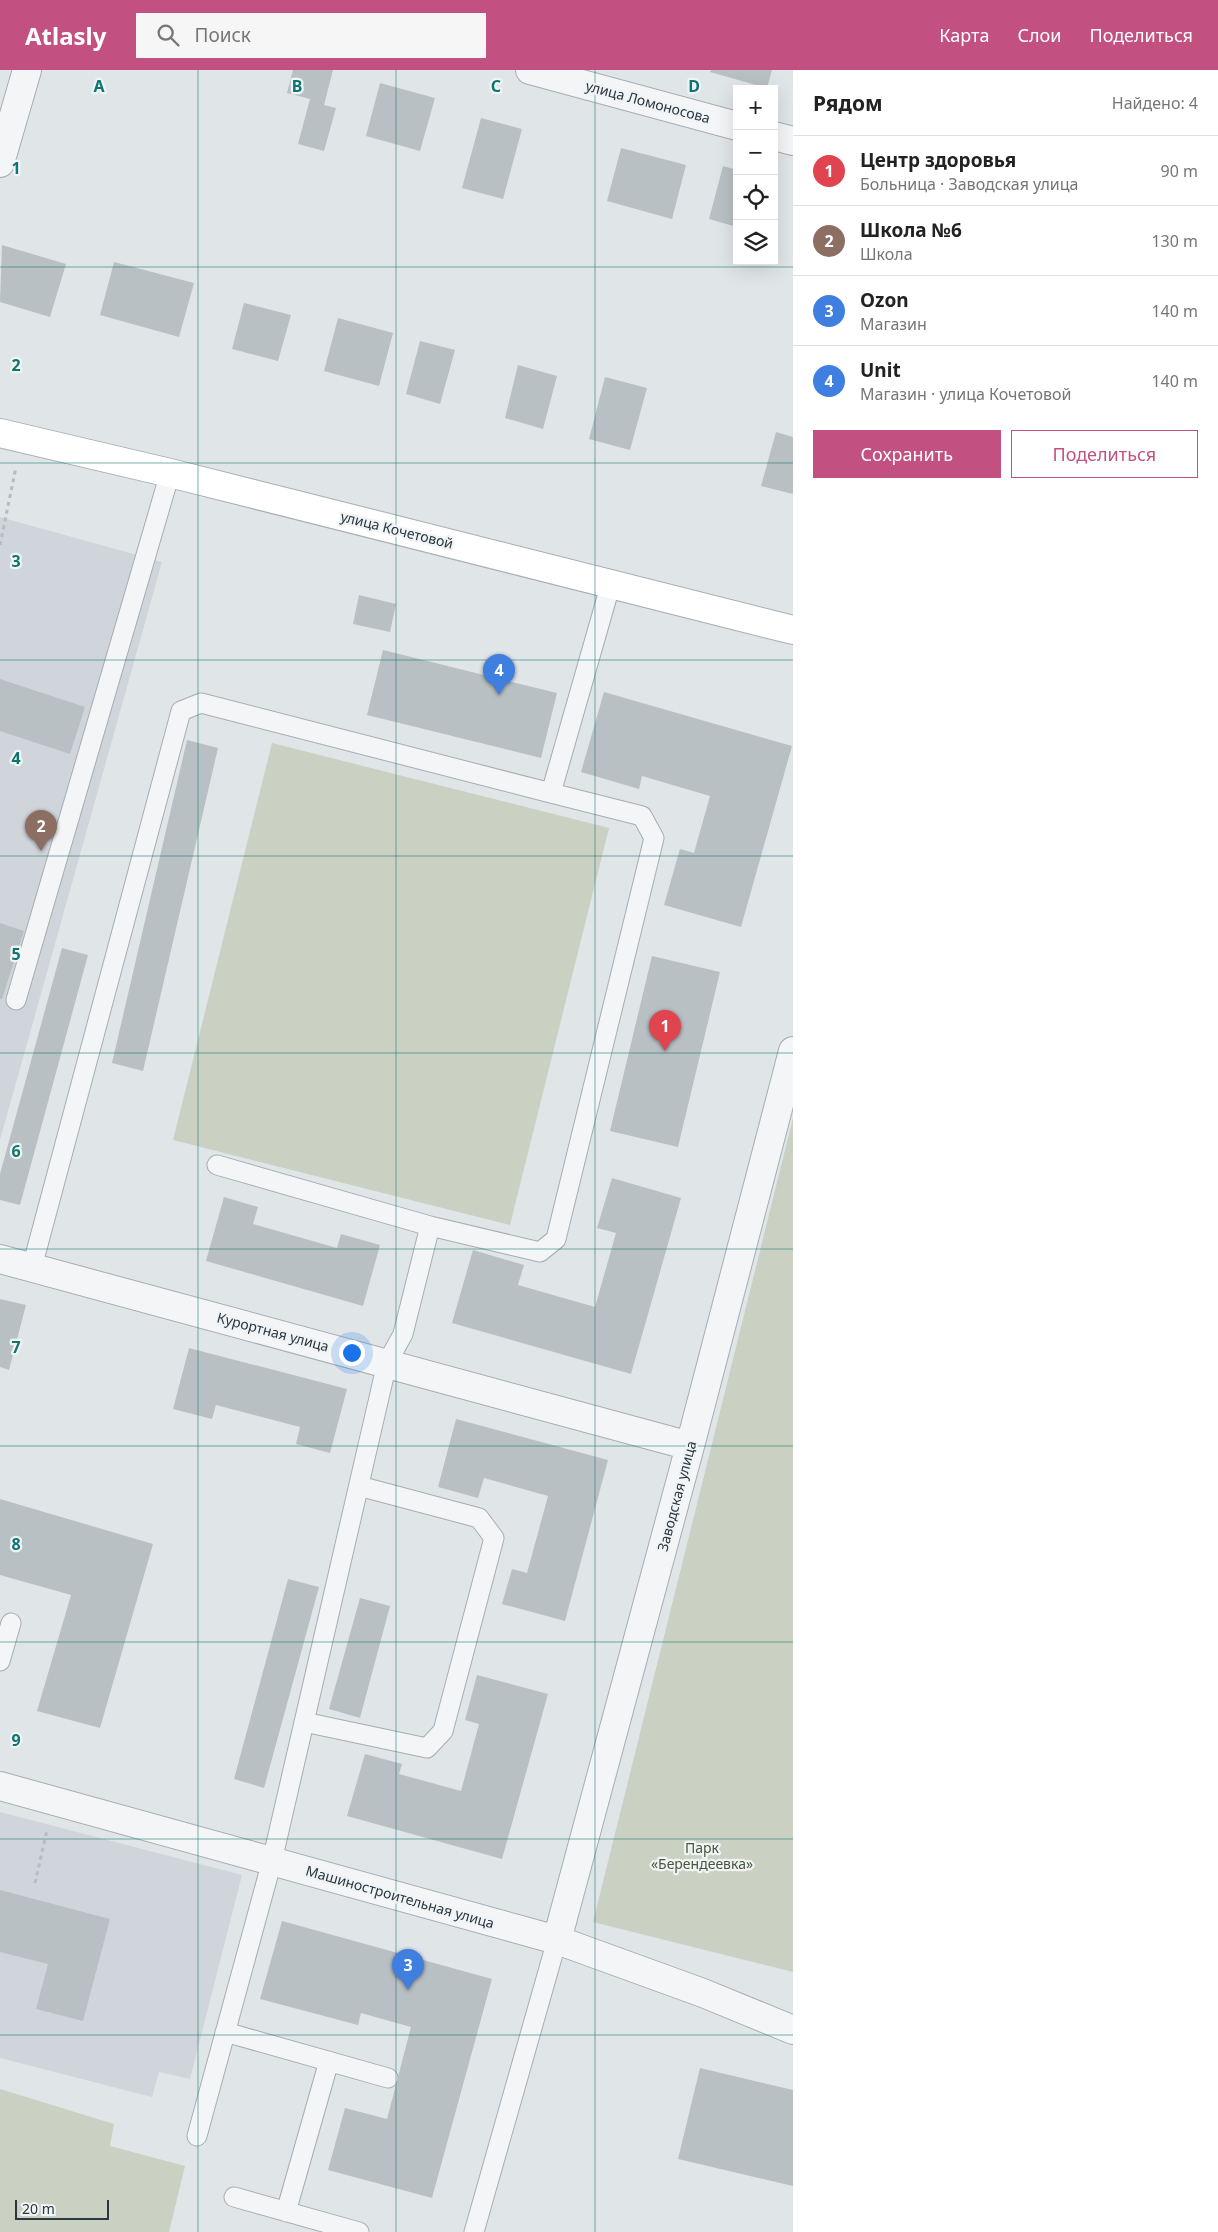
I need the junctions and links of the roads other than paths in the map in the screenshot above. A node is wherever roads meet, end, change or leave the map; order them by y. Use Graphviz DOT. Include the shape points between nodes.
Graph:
graph roads {
  1 [pos="27,70"];
  2 [pos="530,70"];
  3 [pos="733,125"];
  4 [pos="778,137"];
  5 [pos="793,141"];
  6 [pos="0,163"];
  7 [pos="0,433"];
  8 [pos="170,473"];
  9 [pos="611,583"];
  10 [pos="793,630"];
  11 [pos="551,793"];
  12 [pos="16,1000"];
  13 [pos="793,1051"];
  14 [pos="217,1165"];
  15 [pos="430,1226"];
  16 [pos="0,1259"];
  17 [pos="32,1267"];
  18 [pos="387,1363"];
  19 [pos="690,1446"];
  20 [pos="359,1486"];
  21 [pos="11,1623"];
  22 [pos="0,1661"];
  23 [pos="304,1722"];
  24 [pos="0,1786"];
  25 [pos="272,1861"];
  26 [pos="558,1940"];
  27 [pos="793,2030"];
  28 [pos="225,2032"];
  29 [pos="330,2061"];
  30 [pos="388,2078"];
  31 [pos="197,2136"];
  32 [pos="234,2197"];
  33 [pos="286,2212"];
  34 [pos="359,2232"];
  35 [pos="474,2232"];
  1 -- 6 [label="street"];
  2 -- 3 [label="street, улица Ломоносова"];
  4 -- 5 [label="street"];
  7 -- 8 [label="main road, улица Кочетовой"];
  8 -- 9 [label="main road, улица Кочетовой"];
  8 -- 12 [label="lane"];
  9 -- 10 [label="main road, улица Кочетовой"];
  9 -- 11 [label="lane"];
  11 -- 15 [label="lane" via="642,816 654,838 556,1239 540,1252"];
  11 -- 17 [label="lane" via="201,703 181,711"];
  13 -- 19 [label="street, Заводская улица"];
  14 -- 15 [label="lane"];
  15 -- 18 [label="lane" via="403,1334"];
  16 -- 17 [label="street, Курортная улица"];
  17 -- 18 [label="street, Курортная улица"];
  18 -- 19 [label="street, Курортная улица"];
  18 -- 20 [label="lane"];
  19 -- 26 [label="street, Заводская улица"];
  20 -- 23 [label="lane"];
  20 -- 23 [label="lane" via="479,1518 494,1538 443,1731 427,1748"];
  21 -- 22 [label="lane"];
  23 -- 25 [label="lane"];
  24 -- 25 [label="street, Машиностроительная улица"];
  25 -- 26 [label="street, Машиностроительная улица"];
  25 -- 28 [label="lane"];
  26 -- 27 [label="street, Машиностроительная улица"];
  26 -- 35 [label="lane"];
  28 -- 29 [label="lane"];
  28 -- 31 [label="lane"];
  29 -- 30 [label="lane"];
  29 -- 33 [label="lane"];
  32 -- 33 [label="lane"];
  33 -- 34 [label="lane"];
}
